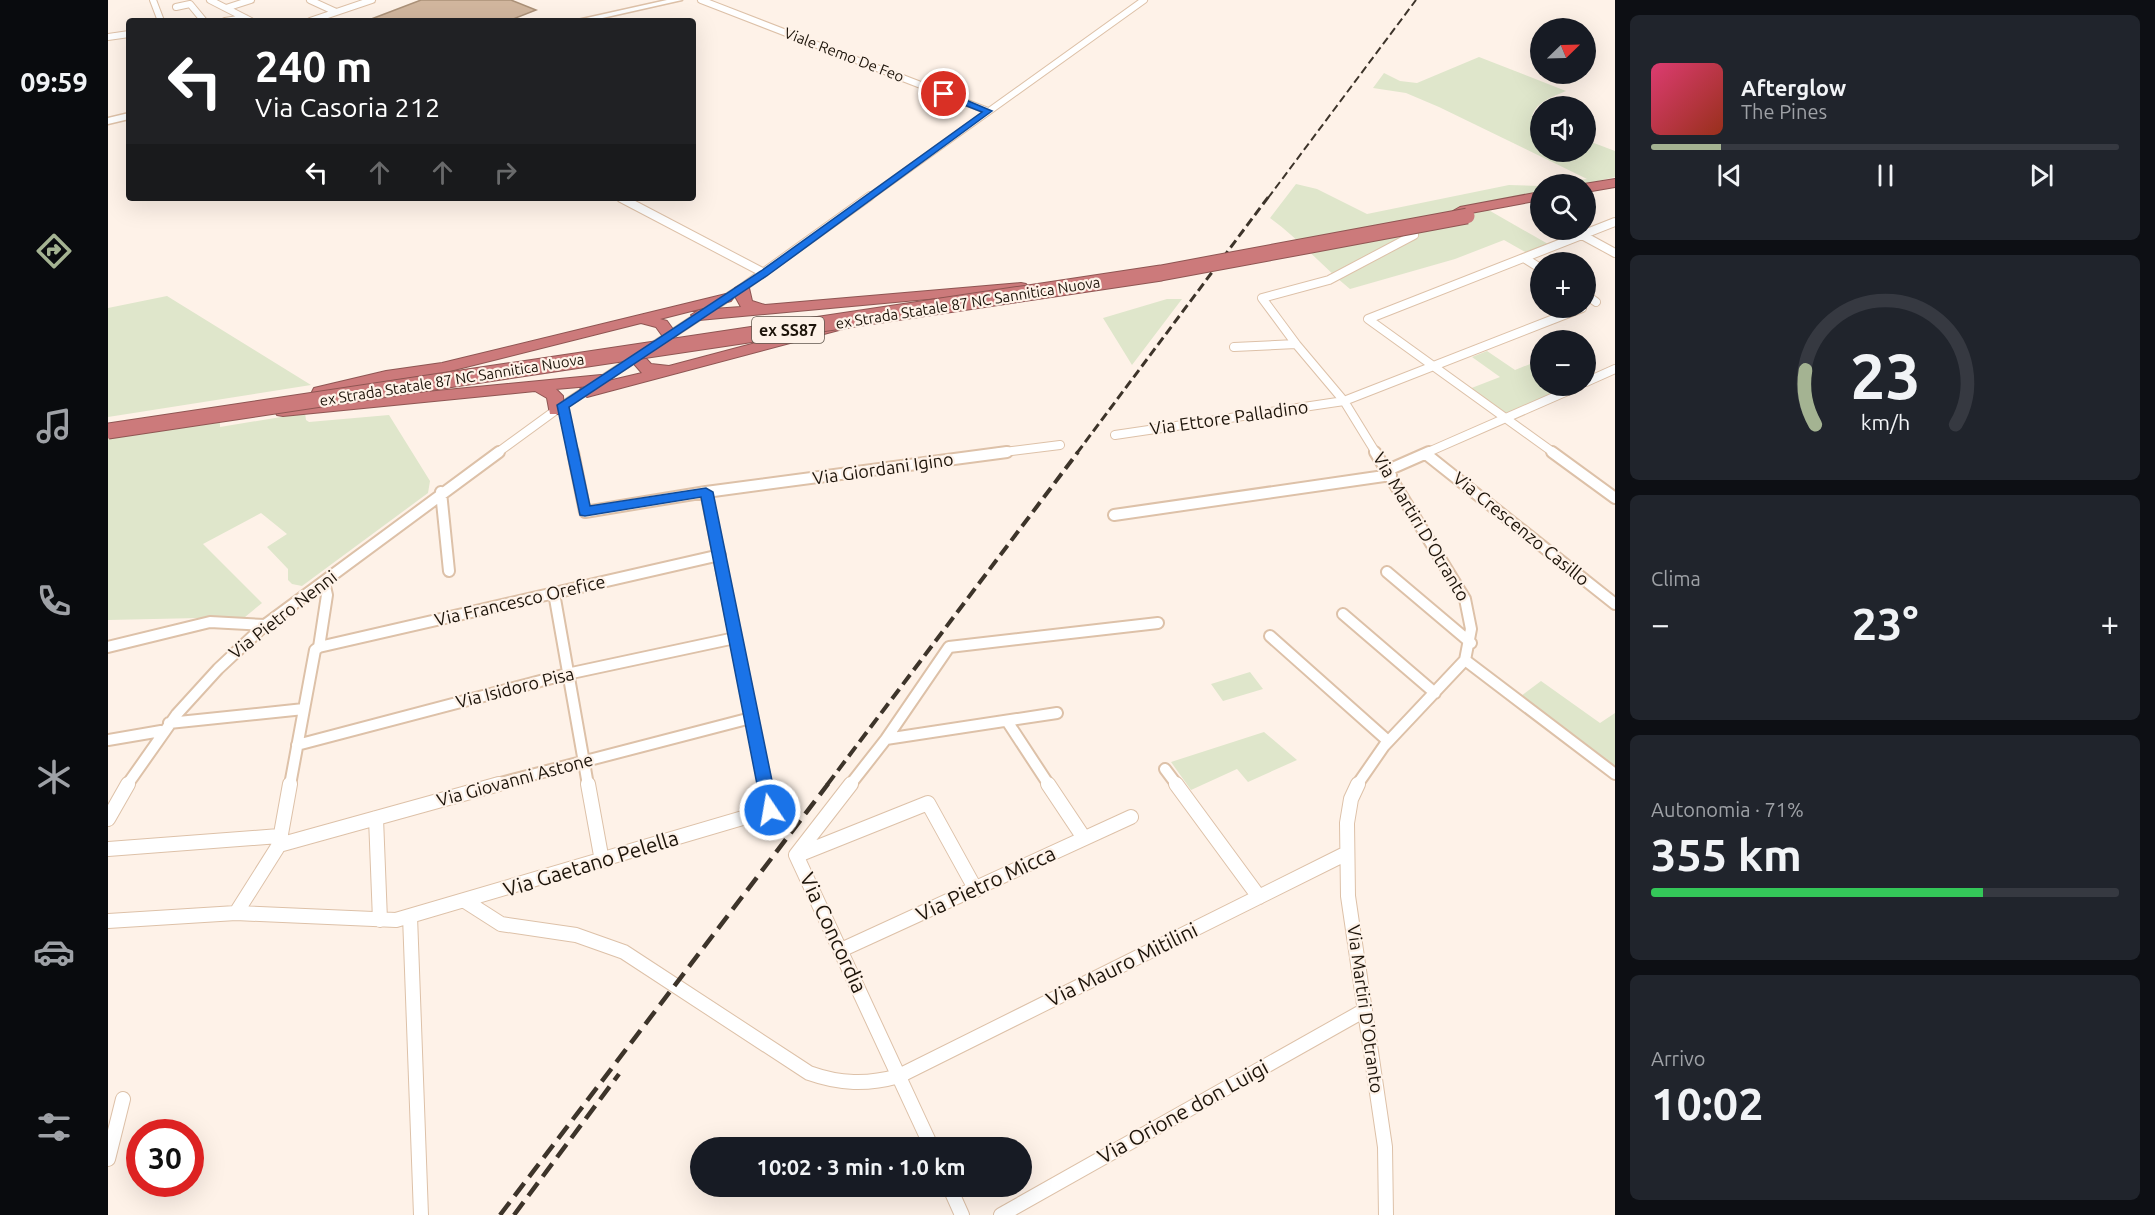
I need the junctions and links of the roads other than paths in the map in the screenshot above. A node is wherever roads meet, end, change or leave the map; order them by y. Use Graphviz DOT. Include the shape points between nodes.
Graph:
graph roads {
  1 [pos="153,0"];
  2 [pos="210,0"];
  3 [pos="251,0"];
  4 [pos="310,0"];
  5 [pos="370,0"];
  6 [pos="678,0"];
  7 [pos="701,0"];
  8 [pos="1144,0"];
  9 [pos="176,7"];
  10 [pos="226,8"];
  11 [pos="336,12"];
  12 [pos="162,18"];
  13 [pos="202,18"];
  14 [pos="244,18"];
  15 [pos="319,18"];
  16 [pos="592,18"];
  17 [pos="126,34"];
  18 [pos="108,37"];
  19 [pos="988,111"];
  20 [pos="126,117"];
  21 [pos="108,121"];
  22 [pos="1615,183"];
  23 [pos="1596,186"];
  24 [pos="1615,190"];
  25 [pos="1596,193"];
  26 [pos="1530,198"];
  27 [pos="627,201"];
  28 [pos="1530,204"];
  29 [pos="1464,213"];
  30 [pos="1615,222"];
  31 [pos="1596,229"];
  32 [pos="1414,236"];
  33 [pos="1569,240"];
  34 [pos="1591,240"];
  35 [pos="1615,253"];
  36 [pos="1524,258"];
  37 [pos="1530,262"];
  38 [pos="764,273"];
  39 [pos="1021,287"];
  40 [pos="742,288"];
  41 [pos="726,298"];
  42 [pos="770,309"];
  43 [pos="699,315"];
  44 [pos="1556,318"];
  45 [pos="642,319"];
  46 [pos="860,320"];
  47 [pos="669,335"];
  48 [pos="1296,344"];
  49 [pos="1234,347"];
  50 [pos="632,360"];
  51 [pos="1433,366"];
  52 [pos="1615,369"];
  53 [pos="676,370"];
  54 [pos="1596,378"];
  55 [pos="601,380"];
  56 [pos="538,386"];
  57 [pos="320,392"];
  58 [pos="580,394"];
  59 [pos="1557,396"];
  60 [pos="1344,400"];
  61 [pos="559,408"];
  62 [pos="223,415"];
  63 [pos="1506,419"];
  64 [pos="108,423"];
  65 [pos="108,431"];
  66 [pos="1115,435"];
  67 [pos="1060,445"];
  68 [pos="1426,454"];
  69 [pos="1390,473"];
  70 [pos="441,492"];
  71 [pos="706,492"];
  72 [pos="1615,498"];
  73 [pos="1114,515"];
  74 [pos="720,555"];
  75 [pos="449,571"];
  76 [pos="1387,572"];
  77 [pos="324,582"];
  78 [pos="554,593"];
  79 [pos="1615,604"];
  80 [pos="1343,614"];
  81 [pos="1158,623"];
  82 [pos="265,625"];
  83 [pos="1270,636"];
  84 [pos="735,638"];
  85 [pos="1471,643"];
  86 [pos="108,647"];
  87 [pos="319,647"];
  88 [pos="1465,660"];
  89 [pos="567,674"];
  90 [pos="1436,693"];
  91 [pos="304,709"];
  92 [pos="1057,713"];
  93 [pos="751,718"];
  94 [pos="1007,721"];
  95 [pos="165,727"];
  96 [pos="886,739"];
  97 [pos="108,740"];
  98 [pos="1388,741"];
  99 [pos="297,745"];
  100 [pos="584,760"];
  101 [pos="1165,769"];
  102 [pos="1615,774"];
  103 [pos="1131,817"];
  104 [pos="376,818"];
  105 [pos="108,819"];
  106 [pos="1084,838"];
  107 [pos="279,841"];
  108 [pos="108,849"];
  109 [pos="1346,854"];
  110 [pos="796,855"];
  111 [pos="602,861"];
  112 [pos="976,890"];
  113 [pos="1259,897"];
  114 [pos="465,901"];
  115 [pos="236,913"];
  116 [pos="410,916"];
  117 [pos="380,920"];
  118 [pos="108,921"];
  119 [pos="841,950"];
  120 [pos="1365,1010"];
  121 [pos="899,1076"];
  122 [pos="123,1099"];
  123 [pos="927,1137"];
  124 [pos="108,1159"];
  125 [pos="955,1197"];
  126 [pos="421,1215"];
  127 [pos="962,1215"];
  128 [pos="1001,1215"];
  129 [pos="1386,1215"];
  1 -- 12 [label="street"];
  2 -- 10 [label="street"];
  3 -- 10 [label="street"];
  4 -- 11 [label="street"];
  5 -- 11 [label="street"];
  6 -- 16 [label="street"];
  7 -- 19 [label="street, Viale Remo De Feo"];
  8 -- 19 [label="street, Via Pietro Nenni"];
  9 -- 13 [label="street" via="190,4"];
  10 -- 14 [label="street"];
  11 -- 15 [label="street"];
  17 -- 18 [label="street"];
  19 -- 38 [label="street, Via Pietro Nenni"];
  20 -- 21 [label="street"];
  22 -- 23 [label="highway"];
  24 -- 25 [label="highway"];
  26 -- 29 [label="highway, ex Strada Statale 87 NC Sannitica Nuova"];
  27 -- 38 [label="street"];
  28 -- 29 [label="highway, ex Strada Statale 87 NC Sannitica Nuova / ex SS87"];
  29 -- 39 [label="highway, ex Strada Statale 87 NC Sannitica Nuova / ex SS87"];
  29 -- 46 [label="highway, ex Strada Statale 87 NC Sannitica Nuova / ex SS87, bridge" via="1161,273"];
  30 -- 31 [label="street"];
  32 -- 48 [label="street, Via Martiri D'Otranto" via="1329,280 1262,298"];
  33 -- 36 [label="street"];
  34 -- 35 [label="street"];
  36 -- 37 [label="street"];
  36 -- 51 [label="street" via="1368,319"];
  38 -- 40 [label="street, Via Pietro Nenni"];
  39 -- 42 [label="highway"];
  39 -- 57 [label="highway, ex Strada Statale 87 NC Sannitica Nuova / ex SS87"];
  40 -- 41 [label="street, Via Pietro Nenni"];
  40 -- 42 [label="highway" via="741,297 748,305"];
  41 -- 43 [label="street, Via Pietro Nenni"];
  41 -- 45 [label="highway"];
  42 -- 43 [label="highway"];
  43 -- 47 [label="street, Via Pietro Nenni"];
  44 -- 51 [label="street, Via Ettore Palladino"];
  45 -- 47 [label="highway" via="662,324"];
  45 -- 57 [label="highway" via="442,368"];
  46 -- 53 [label="highway, bridge"];
  46 -- 62 [label="highway, ex Strada Statale 87 NC Sannitica Nuova / ex SS87, bridge"];
  47 -- 50 [label="street, Via Pietro Nenni"];
  48 -- 49 [label="street"];
  48 -- 60 [label="street, Via Martiri D'Otranto"];
  50 -- 53 [label="highway" via="646,369"];
  50 -- 55 [label="street, Via Pietro Nenni"];
  51 -- 60 [label="street, Via Ettore Palladino"];
  51 -- 63 [label="street"];
  52 -- 54 [label="street"];
  53 -- 58 [label="highway"];
  55 -- 56 [label="highway"];
  55 -- 58 [label="street, Via Pietro Nenni"];
  56 -- 61 [label="highway" via="555,396"];
  56 -- 62 [label="highway, bridge"];
  57 -- 64 [label="highway, ex Strada Statale 87 NC Sannitica Nuova / ex SS87"];
  58 -- 61 [label="street, Via Pietro Nenni"];
  59 -- 63 [label="street"];
  60 -- 66 [label="street, Via Ettore Palladino"];
  60 -- 69 [label="street, Via Martiri D'Otranto"];
  61 -- 70 [label="street, Via Pietro Nenni"];
  61 -- 71 [label="street, Via Giordani Igino" via="585,512"];
  62 -- 65 [label="highway, ex Strada Statale 87 NC Sannitica Nuova / ex SS87, bridge"];
  63 -- 68 [label="street"];
  63 -- 72 [label="street"];
  67 -- 71 [label="street, Via Giordani Igino"];
  68 -- 69 [label="street"];
  68 -- 79 [label="street, Via Crescenzo Casillo"];
  69 -- 73 [label="street"];
  69 -- 85 [label="street, Via Martiri D'Otranto" via="1465,598 1472,615"];
  70 -- 75 [label="street"];
  70 -- 77 [label="street, Via Pietro Nenni"];
  71 -- 74 [label="street"];
  74 -- 78 [label="street, Via Francesco Orefice"];
  74 -- 84 [label="street"];
  76 -- 85 [label="street"];
  77 -- 82 [label="street, Via Pietro Nenni"];
  77 -- 87 [label="street" via="327,595"];
  78 -- 87 [label="street, Via Francesco Orefice"];
  78 -- 89 [label="street"];
  80 -- 90 [label="street"];
  81 -- 96 [label="street, Via Concordia" via="949,647"];
  82 -- 86 [label="street" via="210,622"];
  82 -- 95 [label="street, Via Pietro Nenni" via="229,657"];
  83 -- 98 [label="street"];
  84 -- 89 [label="street, Via Isidoro Pisa"];
  84 -- 93 [label="street"];
  85 -- 88 [label="street, Via Martiri D'Otranto"];
  87 -- 91 [label="street" via="315,650"];
  88 -- 90 [label="street, Via Martiri D'Otranto"];
  88 -- 102 [label="street"];
  89 -- 99 [label="street, Via Isidoro Pisa"];
  89 -- 100 [label="street"];
  90 -- 98 [label="street, Via Martiri D'Otranto"];
  91 -- 95 [label="street"];
  91 -- 99 [label="street"];
  92 -- 94 [label="street"];
  93 -- 100 [label="street, Via Giovanni Astone"];
  93 -- 111 [label="street, Via Gaetano Pelella" via="770,810"];
  94 -- 96 [label="street"];
  94 -- 106 [label="street"];
  95 -- 97 [label="street"];
  95 -- 105 [label="street, Via Pietro Nenni" via="136,767"];
  96 -- 110 [label="street, Via Concordia"];
  98 -- 109 [label="street, Via Martiri D'Otranto" via="1352,798"];
  99 -- 107 [label="street"];
  100 -- 104 [label="street, Via Giovanni Astone"];
  100 -- 111 [label="street"];
  101 -- 113 [label="street"];
  103 -- 106 [label="street, Via Pietro Micca"];
  104 -- 107 [label="street, Via Giovanni Astone"];
  104 -- 117 [label="street"];
  106 -- 112 [label="street, Via Pietro Micca"];
  107 -- 108 [label="street, Via Giovanni Astone"];
  107 -- 115 [label="street"];
  109 -- 113 [label="street, Via Mauro Mitilini"];
  109 -- 120 [label="street, Via Martiri D'Otranto" via="1348,896"];
  110 -- 112 [label="street" via="928,803"];
  110 -- 119 [label="street, Via Concordia"];
  111 -- 114 [label="street, Via Gaetano Pelella"];
  112 -- 119 [label="street, Via Pietro Micca"];
  113 -- 121 [label="street, Via Mauro Mitilini"];
  114 -- 116 [label="street, Via Gaetano Pelella"];
  114 -- 121 [label="street, Via Mauro Mitilini" via="501,924 576,935 624,952 809,1073 843,1084"];
  115 -- 117 [label="street, Via Gaetano Pelella"];
  115 -- 118 [label="street, Via Gaetano Pelella"];
  116 -- 117 [label="street, Via Gaetano Pelella"];
  116 -- 126 [label="street"];
  119 -- 121 [label="street, Via Concordia"];
  120 -- 128 [label="street, Via Orione don Luigi"];
  120 -- 129 [label="street, Via Martiri D'Otranto" via="1385,1147"];
  121 -- 123 [label="street, Via Concordia"];
  122 -- 124 [label="street"];
  125 -- 127 [label="street"];
}
